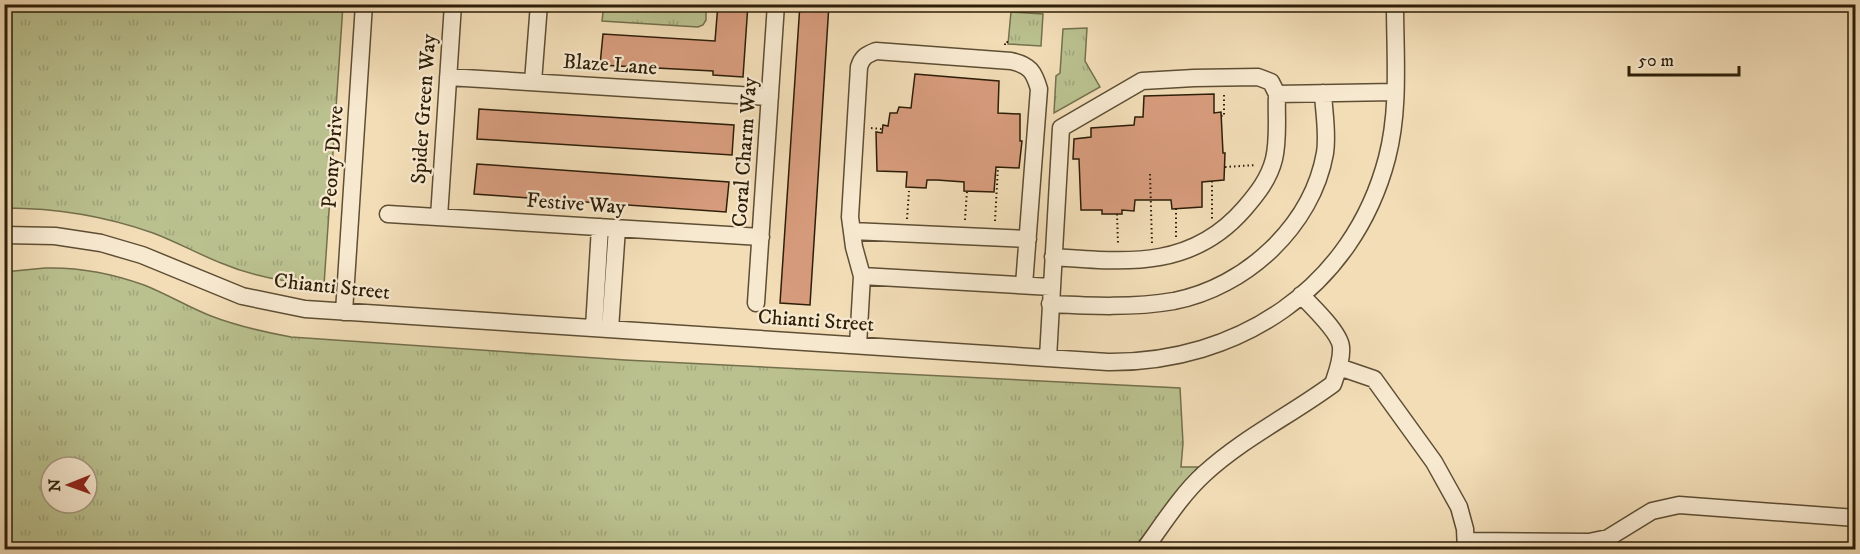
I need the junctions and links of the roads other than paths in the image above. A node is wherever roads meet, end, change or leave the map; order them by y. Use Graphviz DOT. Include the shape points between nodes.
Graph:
graph roads {
  1 [pos="364,4"];
  2 [pos="453,4"];
  3 [pos="539,4"];
  4 [pos="776,4"];
  5 [pos="1395,4"];
  6 [pos="448,77"];
  7 [pos="533,82"];
  8 [pos="1395,92"];
  9 [pos="1323,93"];
  10 [pos="1277,94"];
  11 [pos="770,97"];
  12 [pos="388,214"];
  13 [pos="439,217"];
  14 [pos="609,228"];
  15 [pos="852,231"];
  16 [pos="4,235"];
  17 [pos="761,237"];
  18 [pos="1028,239"];
  19 [pos="1053,257"];
  20 [pos="862,276"];
  21 [pos="1024,285"];
  22 [pos="1051,286"];
  23 [pos="1301,295"];
  24 [pos="756,303"];
  25 [pos="1050,304"];
  26 [pos="344,312"];
  27 [pos="602,328"];
  28 [pos="858,345"];
  29 [pos="1048,358"];
  30 [pos="1339,367"];
  31 [pos="1856,518"];
  32 [pos="1466,545"];
  33 [pos="1144,549"];
  1 -- 26 [label="street, Peony Drive"];
  2 -- 6 [label="street, Spider Green Way"];
  3 -- 7 [label="street"];
  4 -- 11 [label="street, Coral Charm Way"];
  5 -- 8 [label="street, Chianti Street"];
  6 -- 7 [label="street, Blaze Lane"];
  6 -- 13 [label="street, Spider Green Way"];
  7 -- 11 [label="street, Blaze Lane"];
  8 -- 9 [label="street"];
  8 -- 23 [label="street, Chianti Street" via="1387,159 1369,206 1347,245"];
  9 -- 10 [label="street"];
  9 -- 25 [label="street" via="1325,150 1320,177 1304,209 1281,240 1249,269 1213,289 1175,301 1104,306"];
  10 -- 19 [label="street" via="1277,140 1268,176 1234,221 1213,238 1192,249 1135,261"];
  10 -- 19 [label="street" via="1271,82 1258,77 1142,81 1061,128"];
  11 -- 17 [label="street, Coral Charm Way"];
  12 -- 13 [label="street, Festive Way"];
  13 -- 14 [label="street, Festive Way"];
  14 -- 17 [label="street, Festive Way"];
  14 -- 27 [label="street"];
  15 -- 18 [label="street"];
  15 -- 18 [label="street" via="859,67 862,58 876,51 1011,61 1034,71 1039,89"];
  15 -- 20 [label="street"];
  16 -- 26 [label="street, Chianti Street" via="55,236 101,243 142,255 242,296 284,306"];
  17 -- 24 [label="street, Coral Charm Way"];
  18 -- 21 [label="street"];
  19 -- 22 [label="street"];
  20 -- 21 [label="street"];
  20 -- 28 [label="street"];
  21 -- 22 [label="street"];
  22 -- 25 [label="street"];
  23 -- 29 [label="street, Chianti Street" via="1245,333 1179,356 1132,362"];
  23 -- 30 [label="street" via="1324,318 1341,345"];
  25 -- 29 [label="street"];
  26 -- 27 [label="street, Chianti Street"];
  27 -- 28 [label="street, Chianti Street"];
  28 -- 29 [label="street, Chianti Street"];
  30 -- 32 [label="street" via="1374,379 1434,462 1459,507"];
  30 -- 33 [label="street" via="1333,384 1203,475"];
  31 -- 32 [label="street" via="1679,505 1652,511 1608,538 1589,542"];
}
